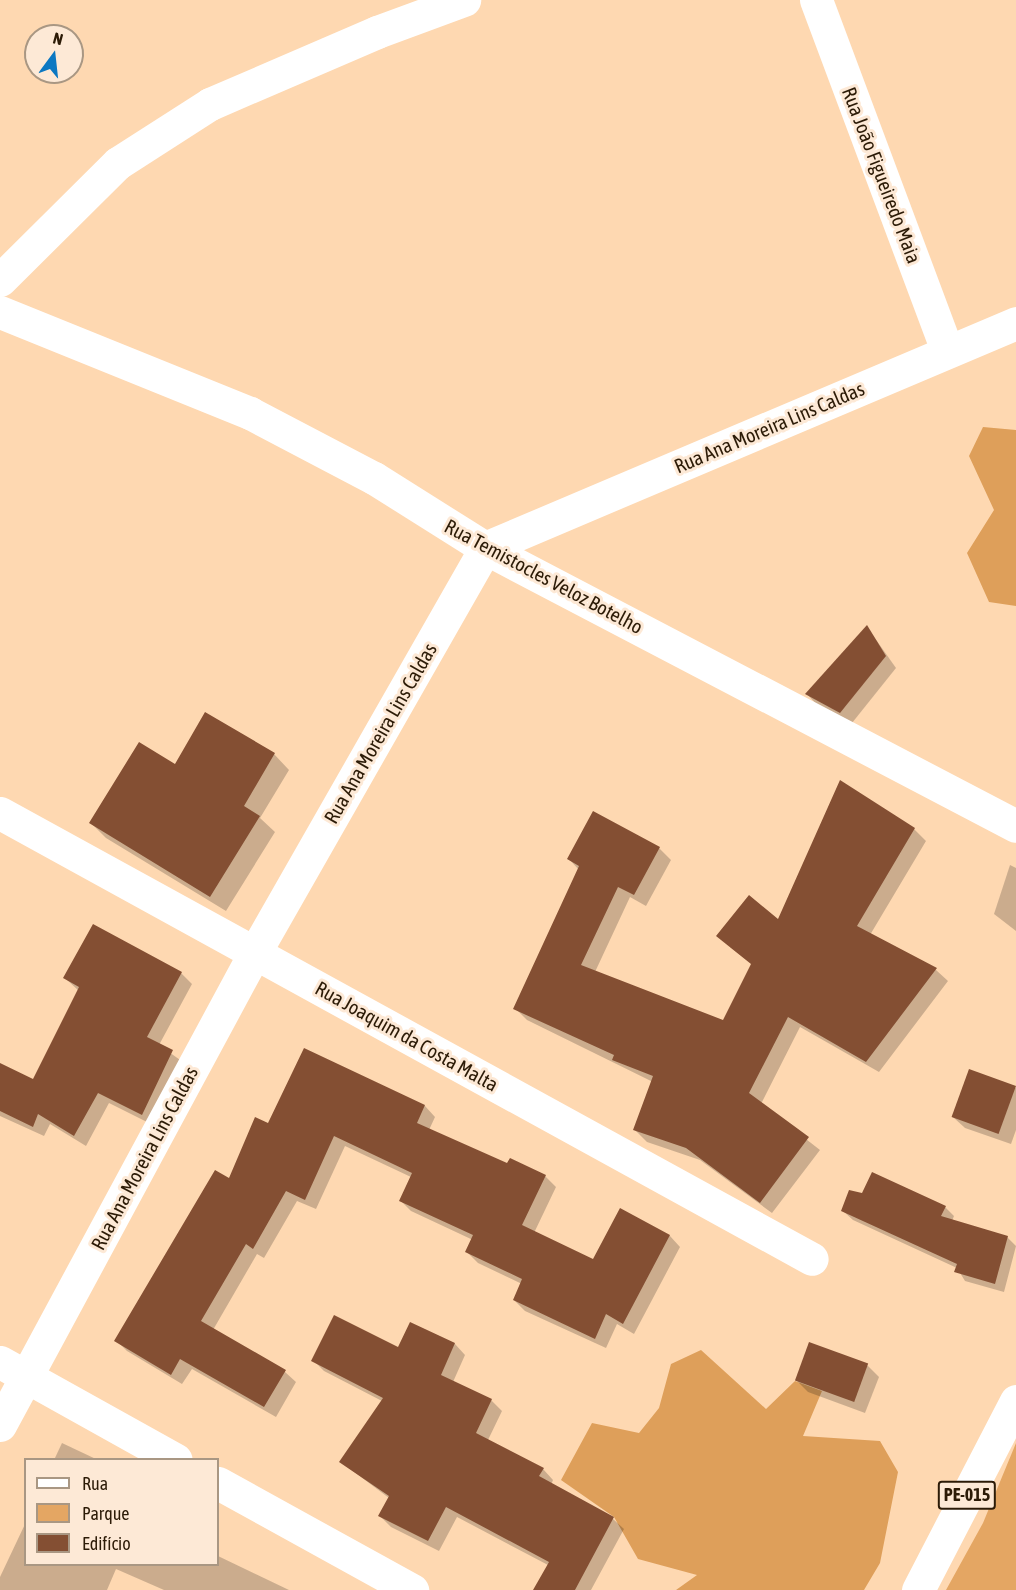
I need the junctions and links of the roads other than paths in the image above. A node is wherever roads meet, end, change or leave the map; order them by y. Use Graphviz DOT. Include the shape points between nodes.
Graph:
graph roads {
  1 [pos="464,0"];
  2 [pos="816,0"];
  3 [pos="0,280"];
  4 [pos="0,312"];
  5 [pos="1016,323"];
  6 [pos="947,351"];
  7 [pos="485,548"];
  8 [pos="0,813"];
  9 [pos="1016,826"];
  10 [pos="255,952"];
  11 [pos="813,1259"];
  12 [pos="13,1370"];
  13 [pos="1016,1401"];
  14 [pos="0,1425"];
  15 [pos="172,1458"];
  16 [pos="219,1484"];
  17 [pos="412,1590"];
  18 [pos="918,1590"];
  1 -- 3 [label="main road" via="376,32 210,104 118,164"];
  2 -- 6 [label="main road, Rua João Figueiredo Maia"];
  4 -- 7 [label="main road, Rua Temistocles Veloz Botelho" via="250,413 374,478"];
  5 -- 6 [label="main road, Rua Ana Moreira Lins Caldas"];
  6 -- 7 [label="main road, Rua Ana Moreira Lins Caldas"];
  7 -- 9 [label="main road, Rua Temistocles Veloz Botelho"];
  7 -- 10 [label="main road, Rua Ana Moreira Lins Caldas"];
  8 -- 10 [label="main road, Rua Joaquim da Costa Malta"];
  10 -- 11 [label="main road, Rua Joaquim da Costa Malta"];
  10 -- 12 [label="main road, Rua Ana Moreira Lins Caldas"];
  12 -- 14 [label="main road, Rua Ana Moreira Lins Caldas"];
  12 -- 15 [label="main road"];
  13 -- 18 [label="main road, PE-015"];
  16 -- 17 [label="main road"];
}
